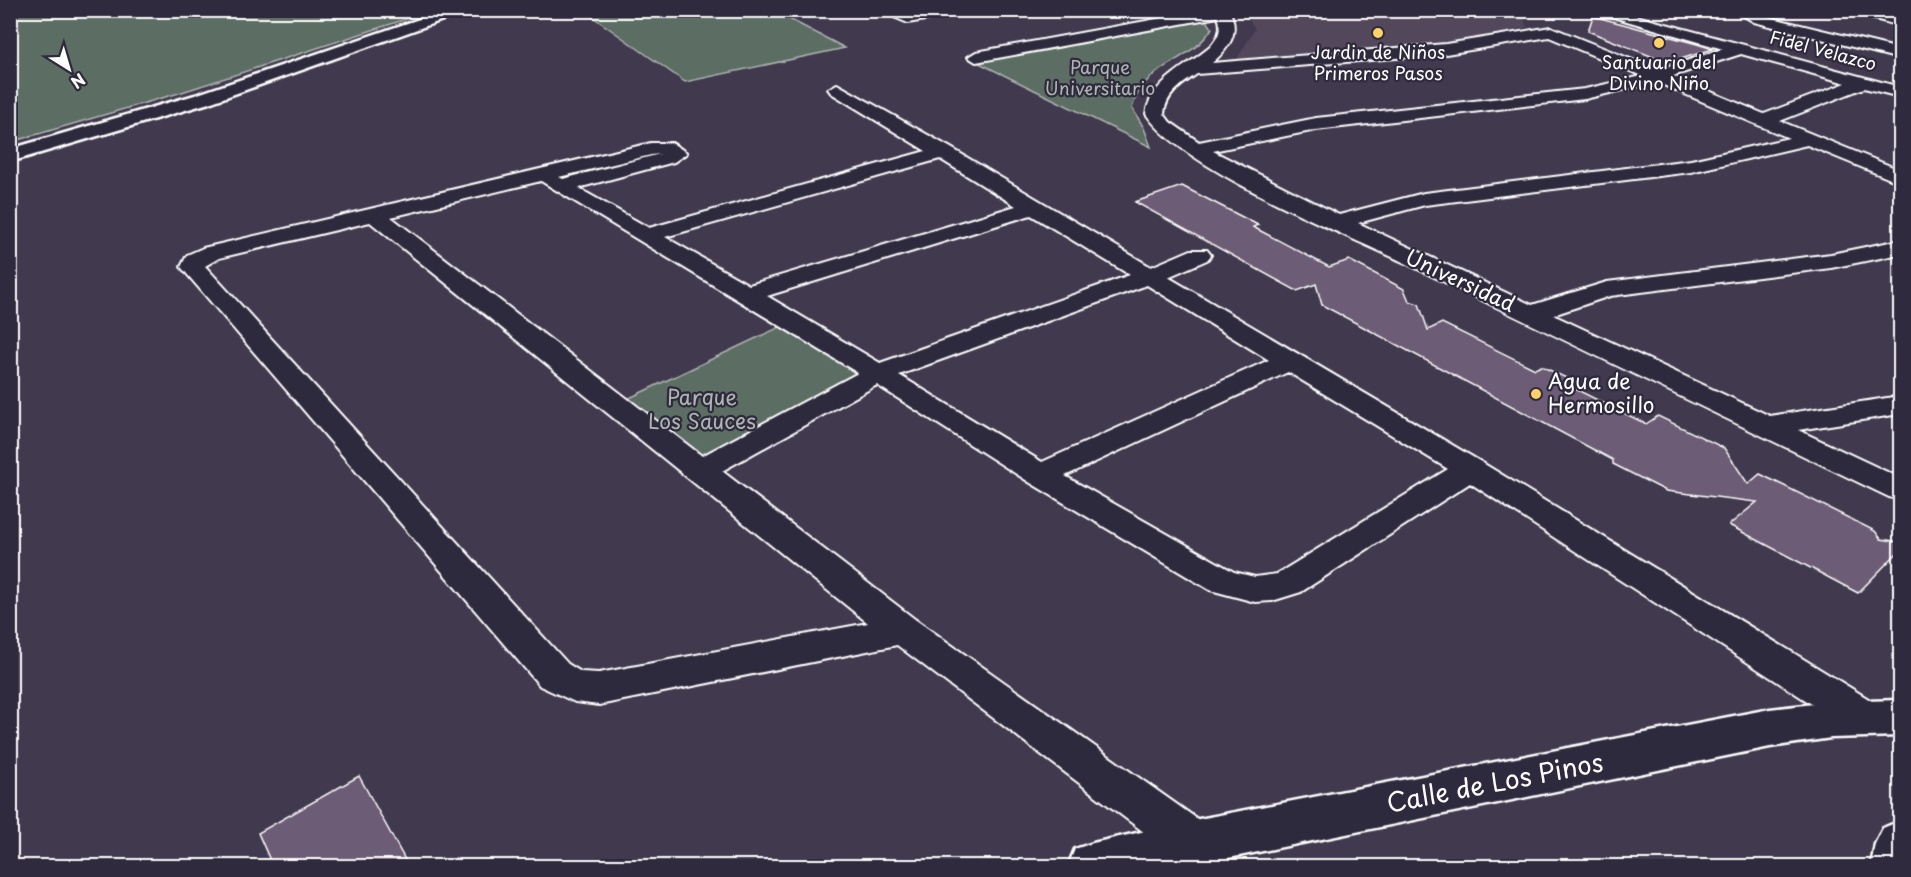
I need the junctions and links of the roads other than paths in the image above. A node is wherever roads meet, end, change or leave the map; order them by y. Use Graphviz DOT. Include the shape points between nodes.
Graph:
graph roads {
  1 [pos="444,10"];
  2 [pos="463,10"];
  3 [pos="884,10"];
  4 [pos="959,10"];
  5 [pos="1596,10"];
  6 [pos="1741,10"];
  7 [pos="1849,10"];
  8 [pos="1222,11"];
  9 [pos="1900,22"];
  10 [pos="1740,49"];
  11 [pos="1900,54"];
  12 [pos="976,57"];
  13 [pos="1192,69"];
  14 [pos="1655,77"];
  15 [pos="1863,82"];
  16 [pos="837,89"];
  17 [pos="1900,92"];
  18 [pos="1763,121"];
  19 [pos="1808,139"];
  20 [pos="10,148"];
  21 [pos="1195,149"];
  22 [pos="944,152"];
  23 [pos="10,156"];
  24 [pos="1900,177"];
  25 [pos="552,180"];
  26 [pos="1035,207"];
  27 [pos="374,214"];
  28 [pos="1337,222"];
  29 [pos="645,236"];
  30 [pos="1900,247"];
  31 [pos="1199,255"];
  32 [pos="1150,276"];
  33 [pos="746,294"];
  34 [pos="1530,314"];
  35 [pos="1289,361"];
  36 [pos="878,373"];
  37 [pos="1900,405"];
  38 [pos="1766,426"];
  39 [pos="1470,469"];
  40 [pos="700,470"];
  41 [pos="1040,475"];
  42 [pos="1900,490"];
  43 [pos="903,630"];
  44 [pos="1883,718"];
  45 [pos="1194,843"];
  46 [pos="1900,844"];
  47 [pos="1093,867"];
  48 [pos="1896,867"];
  1 -- 20 [label="main road" via="173,101"];
  2 -- 23 [label="main road" via="214,95"];
  3 -- 4 [label="street" via="899,18"];
  5 -- 10 [label="street, Fidel Velazco"];
  6 -- 11 [label="street" via="1759,19"];
  7 -- 9 [label="street"];
  8 -- 12 [label="street"];
  8 -- 13 [label="street, Universidad" via="1228,27 1225,39"];
  10 -- 14 [label="street"];
  10 -- 15 [label="street, Fidel Velazco"];
  13 -- 14 [label="street" via="1446,49 1550,25"];
  13 -- 21 [label="street, Universidad" via="1158,100 1154,112 1158,122"];
  14 -- 18 [label="street"];
  14 -- 21 [label="street" via="1585,94 1316,124"];
  15 -- 17 [label="street, Fidel Velazco"];
  15 -- 18 [label="street"];
  16 -- 22 [label="street"];
  18 -- 19 [label="street"];
  19 -- 24 [label="street"];
  19 -- 28 [label="street" via="1691,166 1424,199"];
  21 -- 28 [label="street, Universidad"];
  22 -- 26 [label="street"];
  22 -- 29 [label="street"];
  25 -- 25 [label="street" via="667,158 677,153 659,147"];
  25 -- 27 [label="street"];
  25 -- 29 [label="street"];
  26 -- 32 [label="street"];
  26 -- 33 [label="street"];
  27 -- 40 [label="street"];
  27 -- 43 [label="street" via="211,253 195,260 193,267 554,675 568,685 599,689"];
  28 -- 34 [label="street, Universidad"];
  29 -- 33 [label="street"];
  30 -- 34 [label="street" via="1831,261 1607,289"];
  31 -- 32 [label="street"];
  32 -- 35 [label="street"];
  32 -- 36 [label="street"];
  33 -- 36 [label="street"];
  34 -- 38 [label="street, Universidad"];
  35 -- 39 [label="street"];
  35 -- 41 [label="street"];
  36 -- 40 [label="street"];
  36 -- 41 [label="street"];
  37 -- 38 [label="street"];
  38 -- 42 [label="street, Universidad"];
  39 -- 41 [label="street" via="1289,583 1273,590 1256,591 1222,581"];
  39 -- 44 [label="street"];
  40 -- 43 [label="street"];
  43 -- 45 [label="street"];
  44 -- 45 [label="main road, Calle de Los Pinos" via="1770,728"];
  45 -- 47 [label="main road, Calle de Los Pinos"];
  46 -- 48 [label="main road"];
}
